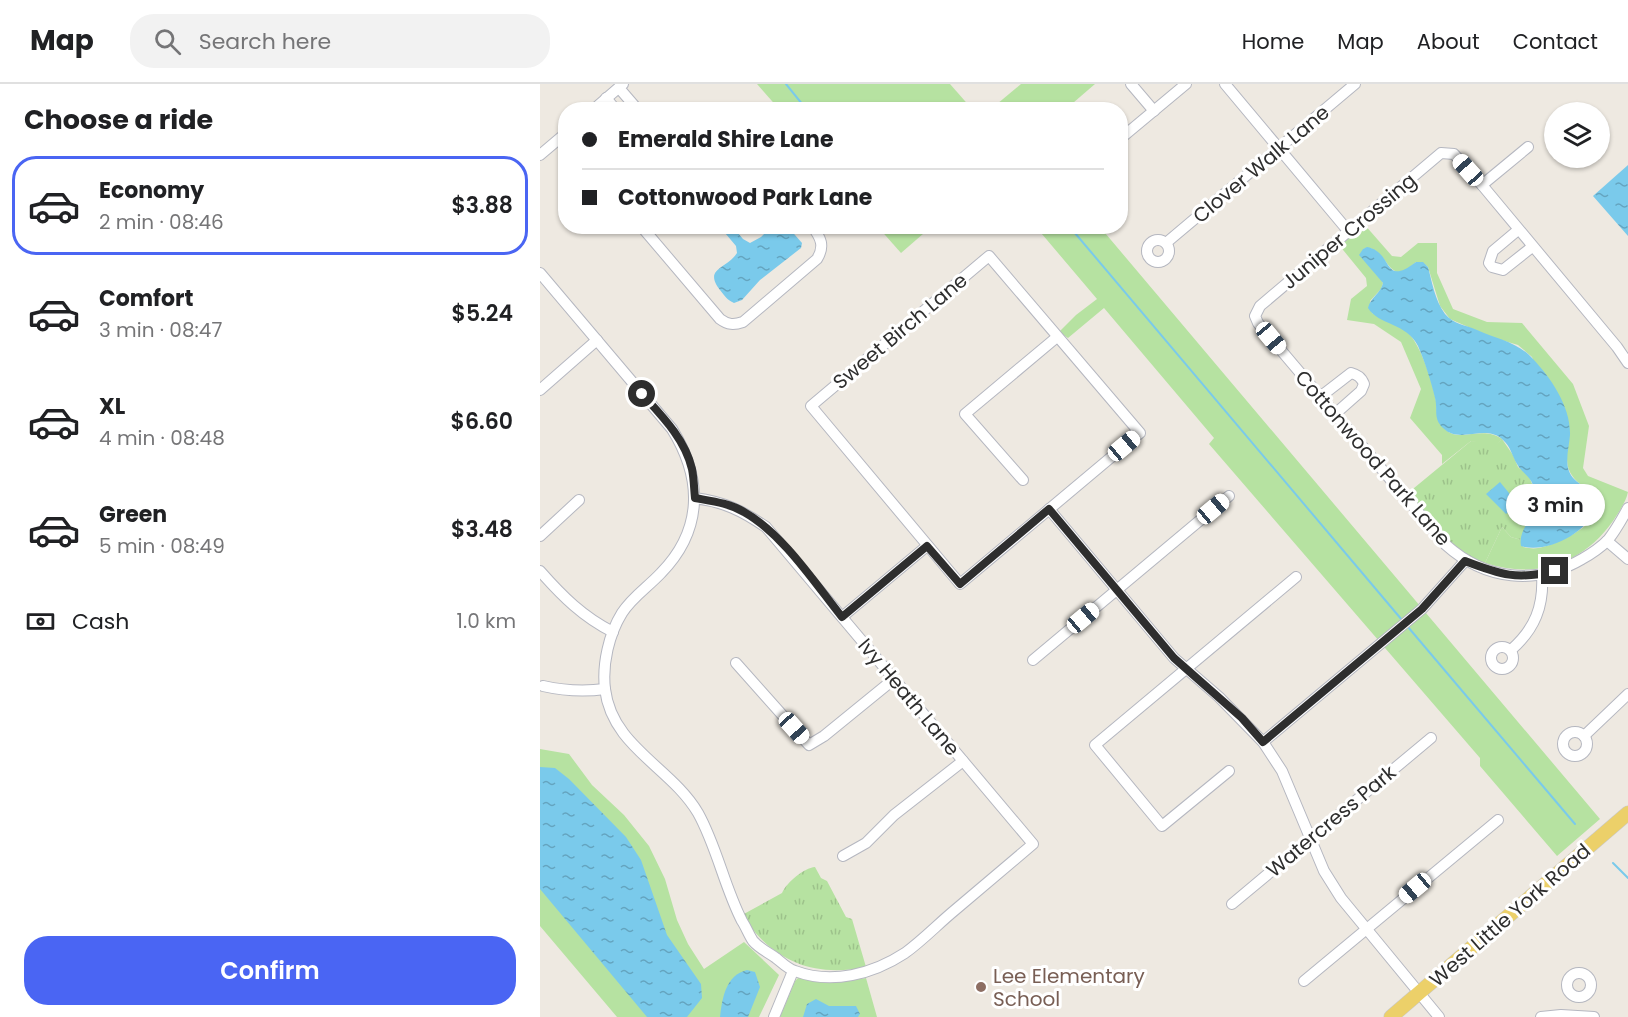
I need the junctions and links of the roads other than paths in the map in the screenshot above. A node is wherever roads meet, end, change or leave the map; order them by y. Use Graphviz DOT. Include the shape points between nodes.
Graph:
graph roads {
  1 [pos="1131,84"];
  2 [pos="1186,84"];
  3 [pos="1225,84"];
  4 [pos="1355,84"];
  5 [pos="621,86"];
  6 [pos="606,98"];
  7 [pos="602,102"];
  8 [pos="609,102"];
  9 [pos="632,102"];
  10 [pos="1154,111"];
  11 [pos="1128,133"];
  12 [pos="558,140"];
  13 [pos="1528,147"];
  14 [pos="1279,148"];
  15 [pos="540,155"];
  16 [pos="1482,185"];
  17 [pos="1518,230"];
  18 [pos="1349,232"];
  19 [pos="648,234"];
  20 [pos="818,234"];
  21 [pos="1166,243"];
  22 [pos="1532,247"];
  23 [pos="540,273"];
  24 [pos="1256,316"];
  25 [pos="1057,337"];
  26 [pos="597,340"];
  27 [pos="1628,363"];
  28 [pos="540,390"];
  29 [pos="1320,397"];
  30 [pos="1335,414"];
  31 [pos="1023,480"];
  32 [pos="1229,496"];
  33 [pos="695,498"];
  34 [pos="579,500"];
  35 [pos="1628,508"];
  36 [pos="1049,509"];
  37 [pos="540,536"];
  38 [pos="1607,541"];
  39 [pos="927,546"];
  40 [pos="1628,559"];
  41 [pos="1465,561"];
  42 [pos="540,571"];
  43 [pos="1542,574"];
  44 [pos="1296,577"];
  45 [pos="1117,590"];
  46 [pos="842,617"];
  47 [pos="613,632"];
  48 [pos="1511,650"];
  49 [pos="1032,660"];
  50 [pos="735,663"];
  51 [pos="1185,669"];
  52 [pos="894,678"];
  53 [pos="543,686"];
  54 [pos="605,689"];
  55 [pos="1628,694"];
  56 [pos="1584,736"];
  57 [pos="1431,738"];
  58 [pos="1263,742"];
  59 [pos="963,761"];
  60 [pos="1229,771"];
  61 [pos="1628,813"];
  62 [pos="1498,820"];
  63 [pos="1311,838"];
  64 [pos="843,856"];
  65 [pos="1232,904"];
  66 [pos="1366,930"];
  67 [pos="793,971"];
  68 [pos="1304,981"];
  69 [pos="1419,993"];
  70 [pos="1579,997"];
  71 [pos="1577,1016"];
  72 [pos="774,1017"];
  73 [pos="1391,1017"];
  74 [pos="1439,1017"];
  75 [pos="1540,1017"];
  76 [pos="1594,1017"];
  1 -- 10 [label="street"];
  2 -- 10 [label="street"];
  3 -- 14 [label="street"];
  4 -- 14 [label="street, Clover Walk Lane"];
  5 -- 6 [label="street"];
  5 -- 9 [label="street"];
  6 -- 7 [label="street"];
  6 -- 8 [label="street"];
  10 -- 11 [label="street"];
  12 -- 15 [label="street"];
  13 -- 16 [label="street"];
  14 -- 18 [label="street"];
  14 -- 21 [label="street, Clover Walk Lane"];
  16 -- 17 [label="street"];
  16 -- 18 [label="street, Juniper Crossing" via="1454,154 1441,153"];
  17 -- 22 [label="street"];
  17 -- 22 [label="street" via="1492,251 1492,267 1503,270"];
  18 -- 24 [label="street, Juniper Crossing" via="1260,306"];
  19 -- 20 [label="street" via="720,319 729,324 742,322 817,259 822,247"];
  22 -- 27 [label="street"];
  23 -- 26 [label="street"];
  24 -- 29 [label="street, Cottonwood Park Lane"];
  25 -- 31 [label="street" via="965,414"];
  25 -- 36 [label="street" via="1140,434"];
  25 -- 39 [label="street, Sweet Birch Lane" via="989,256 811,406"];
  26 -- 28 [label="street"];
  26 -- 33 [label="street" via="683,446 692,469"];
  29 -- 30 [label="street, Cottonwood Park Lane"];
  29 -- 30 [label="street" via="1351,373 1362,378 1361,391"];
  30 -- 41 [label="street, Cottonwood Park Lane" via="1446,545"];
  32 -- 45 [label="street"];
  33 -- 46 [label="street, Ivy Heath Lane" via="742,511 766,527"];
  33 -- 47 [label="street" via="689,531 679,552 634,598"];
  34 -- 37 [label="street"];
  35 -- 38 [label="street"];
  36 -- 39 [label="street" via="960,584"];
  36 -- 45 [label="street"];
  38 -- 40 [label="street"];
  38 -- 43 [label="street, Cottonwood Park Lane" via="1573,565"];
  39 -- 46 [label="street"];
  41 -- 43 [label="street, Cottonwood Park Lane" via="1503,575"];
  41 -- 58 [label="street" via="1422,609"];
  42 -- 47 [label="street" via="572,605"];
  43 -- 48 [label="street" via="1538,616"];
  44 -- 51 [label="street"];
  45 -- 49 [label="street"];
  45 -- 51 [label="street"];
  46 -- 52 [label="street, Ivy Heath Lane"];
  47 -- 54 [label="street" via="607,652"];
  50 -- 52 [label="street" via="809,745"];
  51 -- 58 [label="street"];
  51 -- 60 [label="street" via="1095,745 1162,826"];
  52 -- 59 [label="street, Ivy Heath Lane"];
  53 -- 54 [label="street" via="567,691"];
  54 -- 67 [label="street" via="622,734 667,776 697,812 730,897 754,942"];
  55 -- 56 [label="street"];
  57 -- 63 [label="street, Watercress Park"];
  58 -- 63 [label="street" via="1282,771"];
  59 -- 64 [label="street" via="894,815 866,843"];
  59 -- 67 [label="street, Ivy Heath Lane" via="1033,844 905,952 875,970 847,977"];
  61 -- 69 [label="main road, West Little York Road"];
  62 -- 66 [label="street"];
  63 -- 65 [label="street, Watercress Park"];
  63 -- 66 [label="street" via="1330,880"];
  66 -- 68 [label="street"];
  66 -- 69 [label="street"];
  67 -- 72 [label="street"];
  69 -- 73 [label="main road, West Little York Road"];
  69 -- 74 [label="street"];
  70 -- 71 [label="street"];
  71 -- 75 [label="street"];
  71 -- 76 [label="street"];
}
